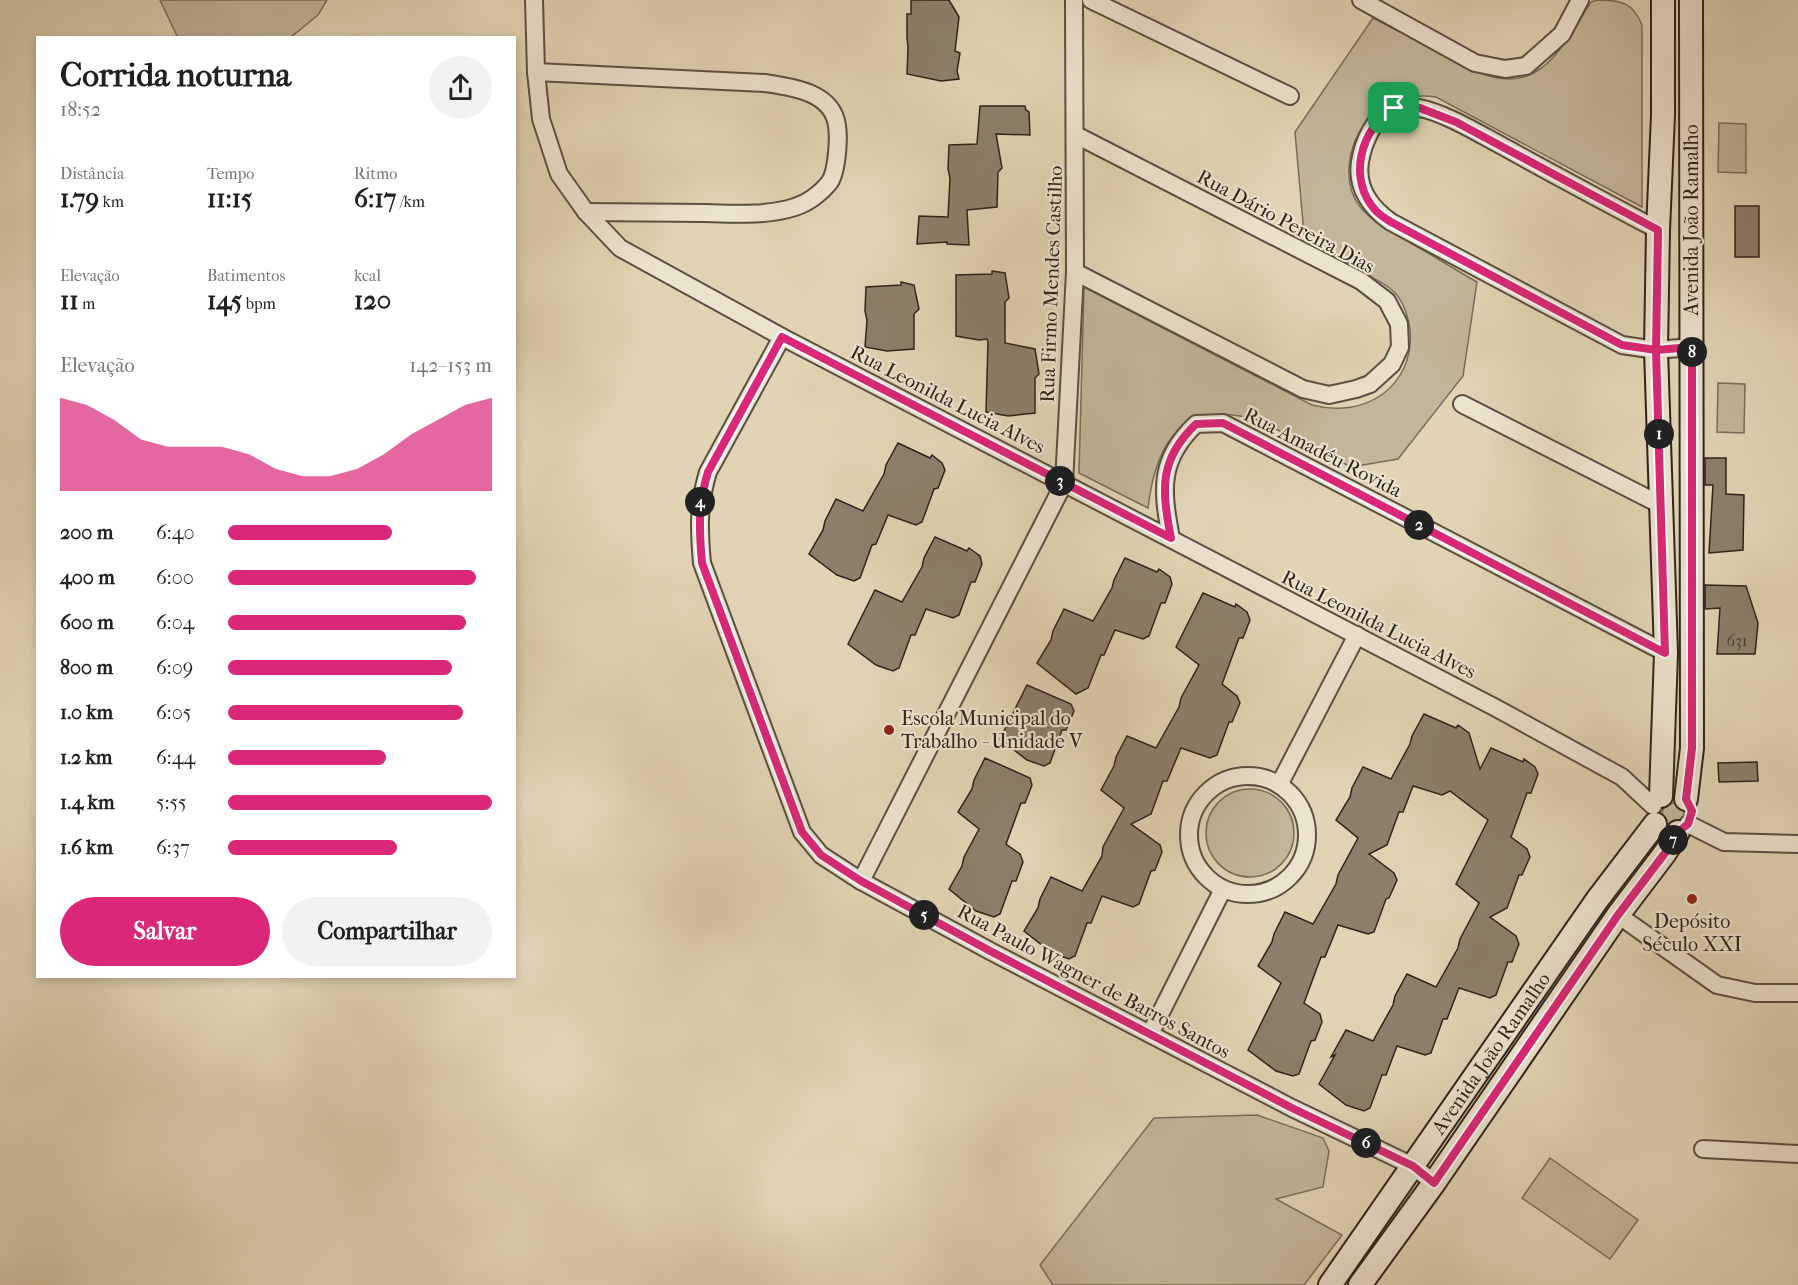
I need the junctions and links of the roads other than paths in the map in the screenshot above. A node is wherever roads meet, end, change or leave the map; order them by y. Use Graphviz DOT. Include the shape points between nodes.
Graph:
graph roads {
  1 [pos="534,0"];
  2 [pos="1074,0"];
  3 [pos="1091,0"];
  4 [pos="1361,0"];
  5 [pos="1580,0"];
  6 [pos="1691,0"];
  7 [pos="1658,2"];
  8 [pos="536,72"];
  9 [pos="1290,96"];
  10 [pos="1076,135"];
  11 [pos="586,212"];
  12 [pos="1658,230"];
  13 [pos="1075,272"];
  14 [pos="782,337"];
  15 [pos="1692,347"];
  16 [pos="1656,350"];
  17 [pos="1462,404"];
  18 [pos="1064,483"];
  19 [pos="1661,505"];
  20 [pos="1171,538"];
  21 [pos="1357,636"];
  22 [pos="1665,653"];
  23 [pos="1279,785"];
  24 [pos="1686,799"];
  25 [pos="1656,809"];
  26 [pos="1683,828"];
  27 [pos="1798,844"];
  28 [pos="861,881"];
  29 [pos="1223,889"];
  30 [pos="1618,915"];
  31 [pos="1798,993"];
  32 [pos="1150,1034"];
  33 [pos="1703,1149"];
  34 [pos="1798,1154"];
  35 [pos="1413,1166"];
  36 [pos="1434,1183"];
  37 [pos="1330,1285"];
  38 [pos="1360,1285"];
  1 -- 8 [label="street, Rua Leonilda Lucia Alves"];
  2 -- 10 [label="street, Rua Firmo Mendes Castilho"];
  3 -- 9 [label="street"];
  4 -- 5 [label="street" via="1475,63 1505,69 1526,66 1562,34"];
  6 -- 15 [label="street, Avenida João Ramalho"];
  7 -- 12 [label="street, Avenida João Ramalho" via="1663,115"];
  8 -- 11 [label="street, Rua Leonilda Lucia Alves" via="541,119 559,174"];
  8 -- 11 [label="street" via="765,83 813,94 831,109 837,125 831,182 817,196 796,207 758,214"];
  10 -- 13 [label="street, Rua Firmo Mendes Castilho"];
  10 -- 13 [label="street, Rua Dário Pereira Dias" via="1361,281 1387,301 1399,324 1400,347 1392,364 1370,384 1329,395 1320,393 1303,389"];
  11 -- 14 [label="street, Rua Leonilda Lucia Alves" via="620,248"];
  12 -- 16 [label="street, Avenida João Ramalho"];
  12 -- 16 [label="street" via="1456,122 1420,108 1394,108 1384,114 1373,128 1361,158 1359,173 1364,192 1376,211 1391,222 1622,345"];
  13 -- 18 [label="street, Rua Firmo Mendes Castilho"];
  14 -- 18 [label="street, Rua Leonilda Lucia Alves"];
  14 -- 28 [label="street, Rua Paulo Wagner de Barros Santos" via="708,472 699,522 702,563 802,832 821,855"];
  15 -- 16 [label="street"];
  15 -- 24 [label="street, Avenida João Ramalho" via="1692,748"];
  16 -- 19 [label="street, Avenida João Ramalho"];
  17 -- 19 [label="street"];
  18 -- 20 [label="street, Rua Leonilda Lucia Alves"];
  18 -- 28 [label="street, Rua Firmo Mendes Castilho"];
  19 -- 22 [label="street, Avenida João Ramalho"];
  20 -- 21 [label="street, Rua Leonilda Lucia Alves"];
  20 -- 22 [label="street, Rua Amadéu Rovida" via="1164,487 1169,462 1180,439 1196,424 1223,423"];
  21 -- 23 [label="street"];
  21 -- 25 [label="street, Rua Leonilda Lucia Alves" via="1622,777"];
  22 -- 25 [label="street, Avenida João Ramalho"];
  23 -- 29 [label="street" via="1304,814 1308,834 1305,854 1281,885 1242,894"];
  23 -- 29 [label="street" via="1259,777 1238,777 1218,785 1202,799 1192,817 1189,838 1194,859 1206,876"];
  24 -- 25 [label="street" via="1674,794"];
  24 -- 26 [label="street" via="1692,811"];
  25 -- 26 [label="street" via="1665,832"];
  25 -- 35 [label="street, Avenida João Ramalho" via="1598,900"];
  26 -- 27 [label="street" via="1724,842"];
  26 -- 30 [label="street, Avenida João Ramalho"];
  28 -- 32 [label="street, Rua Paulo Wagner de Barros Santos"];
  29 -- 32 [label="street"];
  30 -- 31 [label="street" via="1717,985 1755,993"];
  30 -- 36 [label="street, Avenida João Ramalho"];
  32 -- 35 [label="street, Rua Paulo Wagner de Barros Santos"];
  33 -- 34 [label="street"];
  35 -- 36 [label="street, Rua Paulo Wagner de Barros Santos"];
  35 -- 37 [label="street, Avenida João Ramalho"];
  36 -- 38 [label="street, Avenida João Ramalho"];
}
